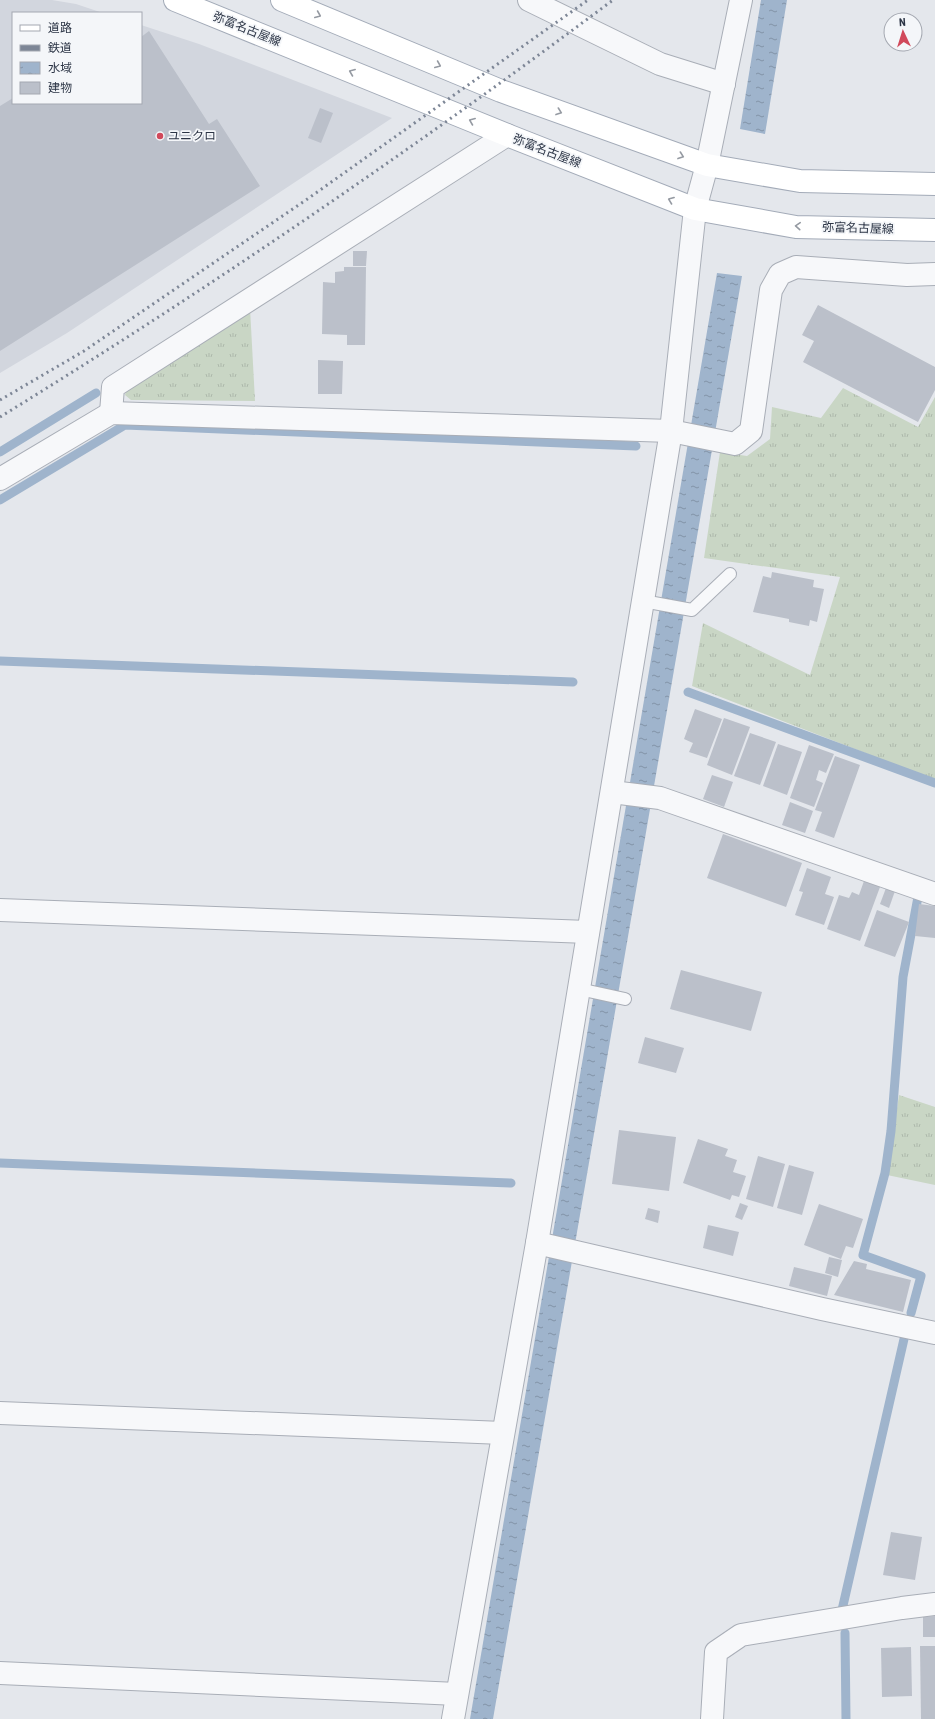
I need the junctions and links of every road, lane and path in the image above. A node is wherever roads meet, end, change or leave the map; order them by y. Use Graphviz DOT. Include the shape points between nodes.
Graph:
graph roads {
  1 [pos="175,0"];
  2 [pos="282,0"];
  3 [pos="529,0"];
  4 [pos="741,0"];
  5 [pos="724,84"];
  6 [pos="507,135"];
  7 [pos="707,165"];
  8 [pos="935,184"];
  9 [pos="695,209"];
  10 [pos="935,230"];
  11 [pos="935,274"];
  12 [pos="111,413"];
  13 [pos="677,433"];
  14 [pos="0,479"];
  15 [pos="730,574"];
  16 [pos="649,602"];
  17 [pos="617,793"];
  18 [pos="935,894"];
  19 [pos="0,910"];
  20 [pos="588,932"];
  21 [pos="584,991"];
  22 [pos="625,999"];
  23 [pos="542,1244"];
  24 [pos="935,1333"];
  25 [pos="0,1413"];
  26 [pos="503,1433"];
  27 [pos="935,1604"];
  28 [pos="0,1673"];
  29 [pos="457,1694"];
  30 [pos="453,1719"];
  31 [pos="712,1719"];
  6 -- 1 [label="main road, 弥富名古屋線, one-way"];
  2 -- 7 [label="main road, one-way" via="501,91"];
  3 -- 5 [label="street" via="660,64"];
  4 -- 5 [label="street"];
  5 -- 7 [label="street"];
  9 -- 6 [label="main road, 弥富名古屋線, one-way"];
  6 -- 12 [label="street" via="113,387"];
  7 -- 8 [label="main road" via="800,181"];
  7 -- 9 [label="street"];
  10 -- 9 [label="main road, 弥富名古屋線, one-way" via="796,226"];
  9 -- 13 [label="street"];
  11 -- 13 [label="street" via="907,275 796,267 780,274 772,290 751,431 735,444"];
  12 -- 13 [label="street"];
  12 -- 14 [label="street"];
  13 -- 16 [label="street"];
  15 -- 16 [label="lane" via="692,610"];
  16 -- 17 [label="street"];
  17 -- 18 [label="street" via="660,798"];
  17 -- 20 [label="street"];
  19 -- 20 [label="street"];
  20 -- 21 [label="street"];
  21 -- 22 [label="lane"];
  21 -- 23 [label="street"];
  23 -- 24 [label="street"];
  23 -- 26 [label="street"];
  25 -- 26 [label="street"];
  26 -- 29 [label="street"];
  27 -- 31 [label="street" via="741,1635 716,1652"];
  28 -- 29 [label="street"];
  29 -- 30 [label="street"];
}
